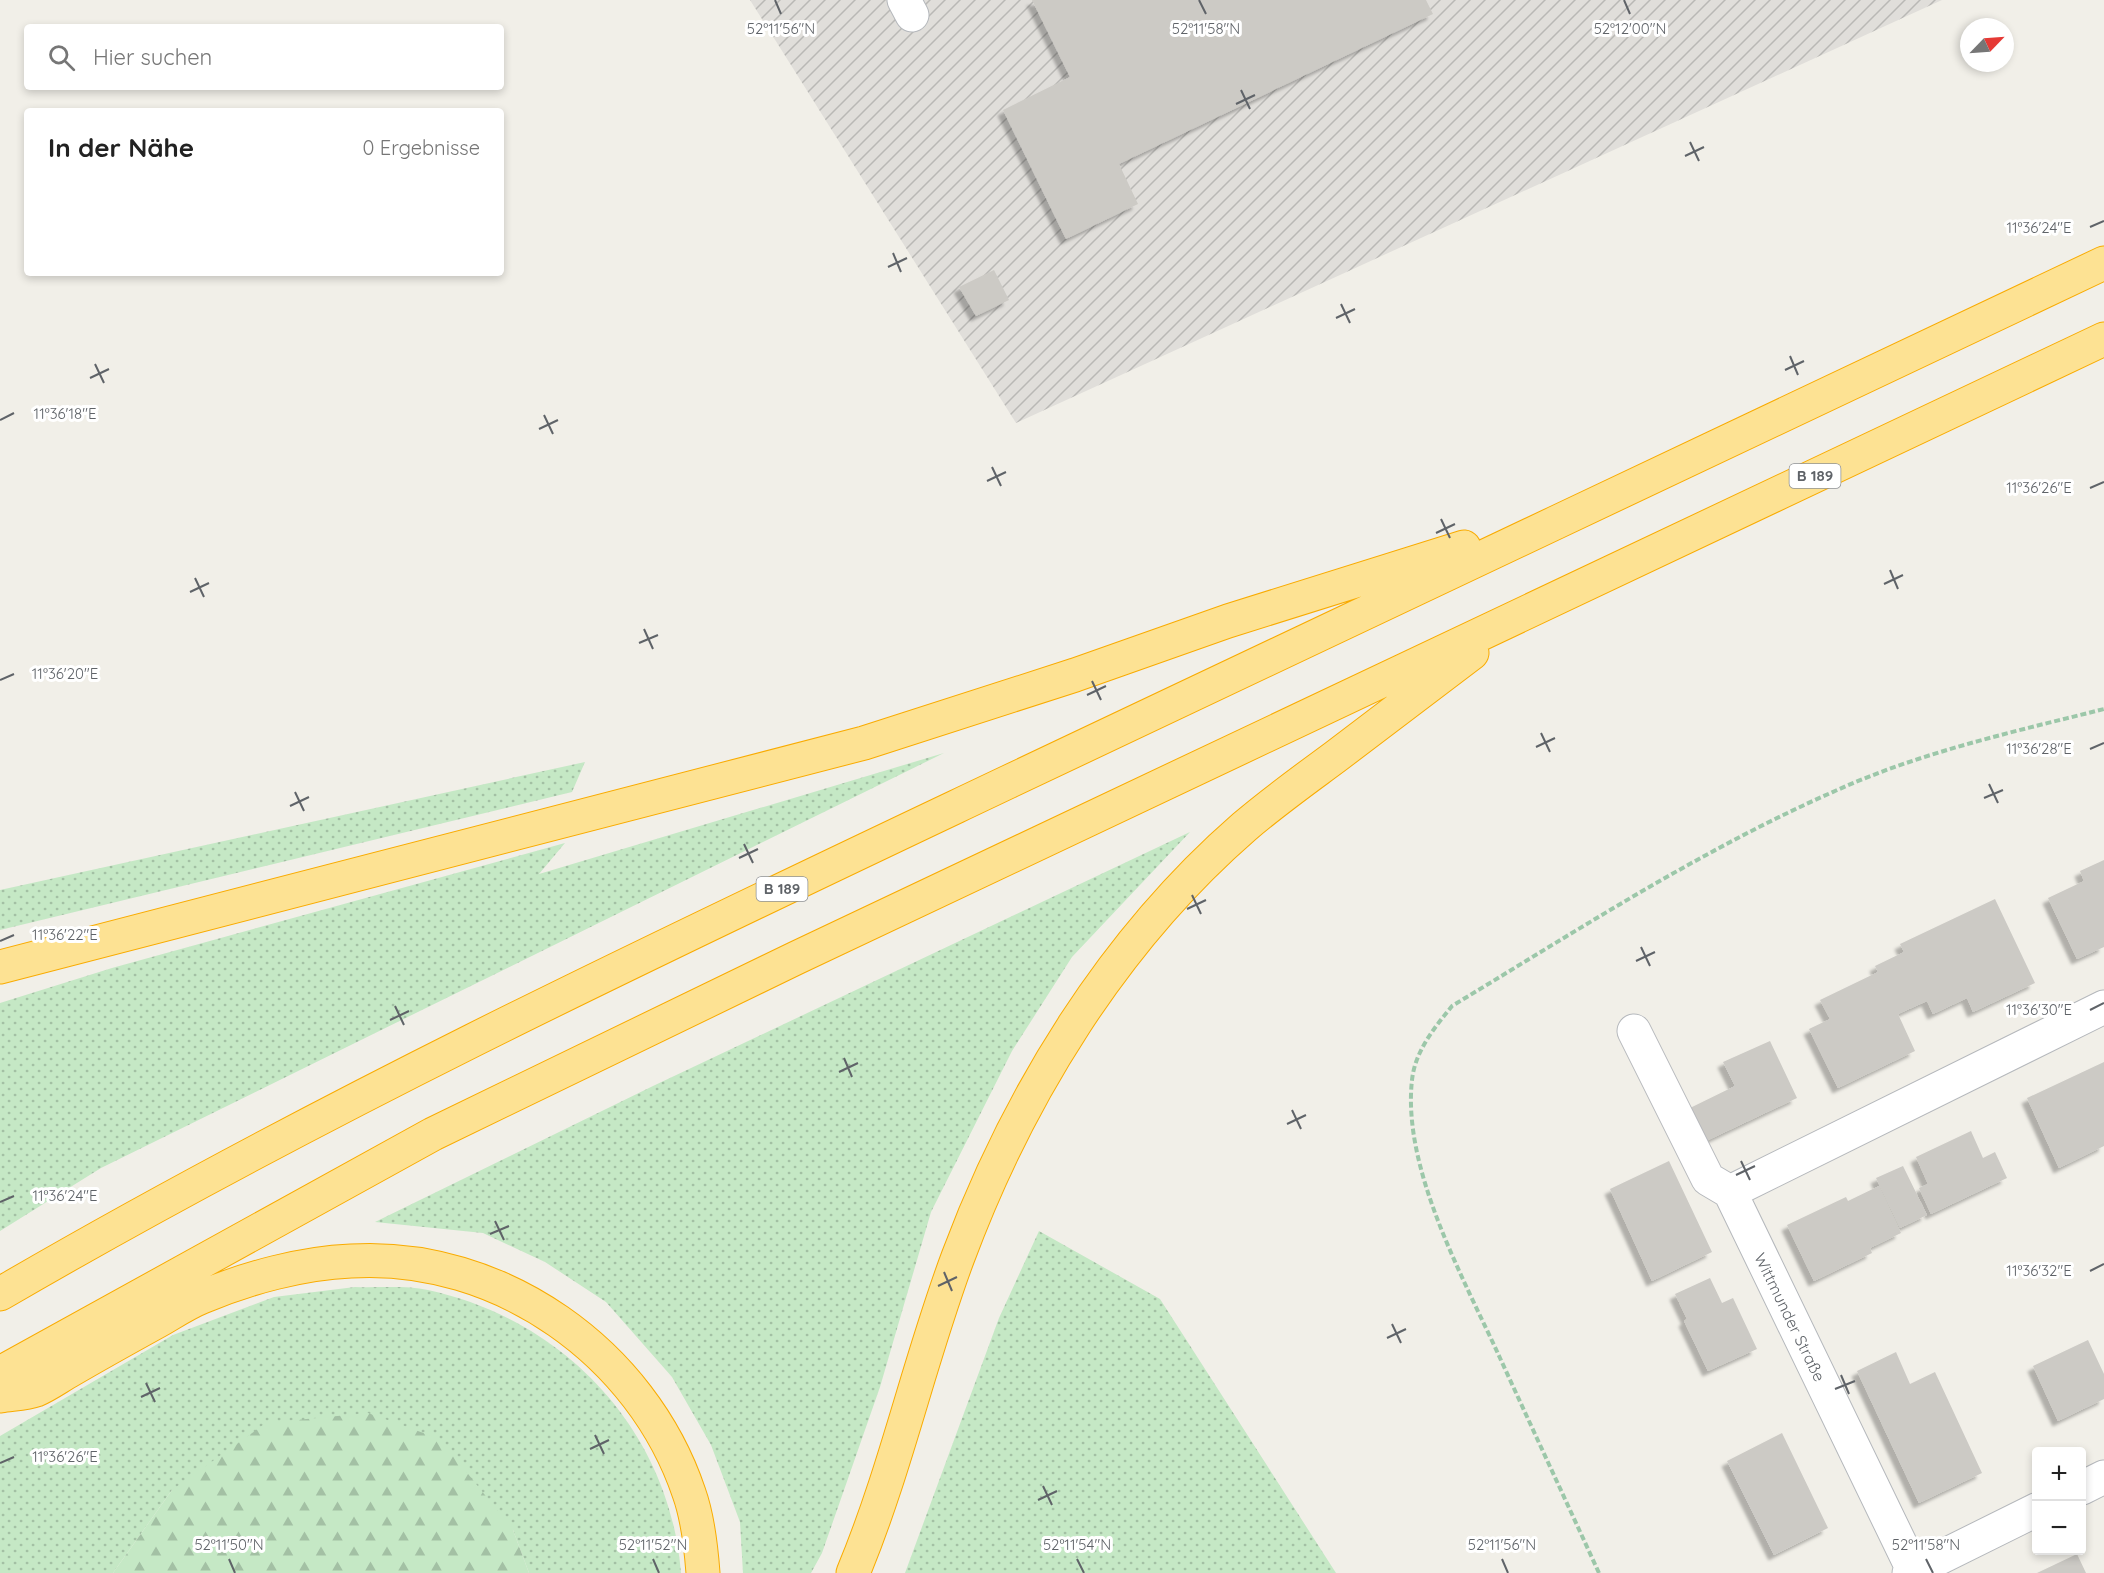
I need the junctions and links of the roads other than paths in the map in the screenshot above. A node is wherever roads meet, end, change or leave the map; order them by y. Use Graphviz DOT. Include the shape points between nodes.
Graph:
graph roads {
  1 [pos="2104,263"];
  2 [pos="2104,339"];
  3 [pos="1578,512"];
  4 [pos="1525,613"];
  5 [pos="0,967"];
  6 [pos="2104,1007"];
  7 [pos="1634,1031"];
  8 [pos="1730,1192"];
  9 [pos="0,1294"];
  10 [pos="0,1373"];
  11 [pos="0,1396"];
  12 [pos="2104,1477"];
  13 [pos="2086,1486"];
  14 [pos="2032,1512"];
  15 [pos="1911,1572"];
  16 [pos="704,1573"];
  17 [pos="853,1573"];
  1 -- 3 [label="highway, B 189"];
  2 -- 4 [label="highway, B 189"];
  3 -- 5 [label="highway" via="1228,621 864,743"];
  3 -- 9 [label="highway, B 189" via="410,1070 128,1219"];
  4 -- 10 [label="highway, B 189" via="433,1134"];
  4 -- 17 [label="highway" via="1242,829 1145,930 1090,1002 1027,1101 958,1258 879,1512"];
  6 -- 8 [label="street"];
  7 -- 8 [label="street, Wittmunder Straße" via="1708,1179"];
  8 -- 15 [label="street, Wittmunder Straße"];
  11 -- 16 [label="highway" via="36,1390 200,1297 249,1281 351,1261 440,1268 481,1280 520,1298 596,1347 648,1410 673,1453 690,1493"];
  12 -- 13 [label="street"];
  14 -- 15 [label="street"];
}
